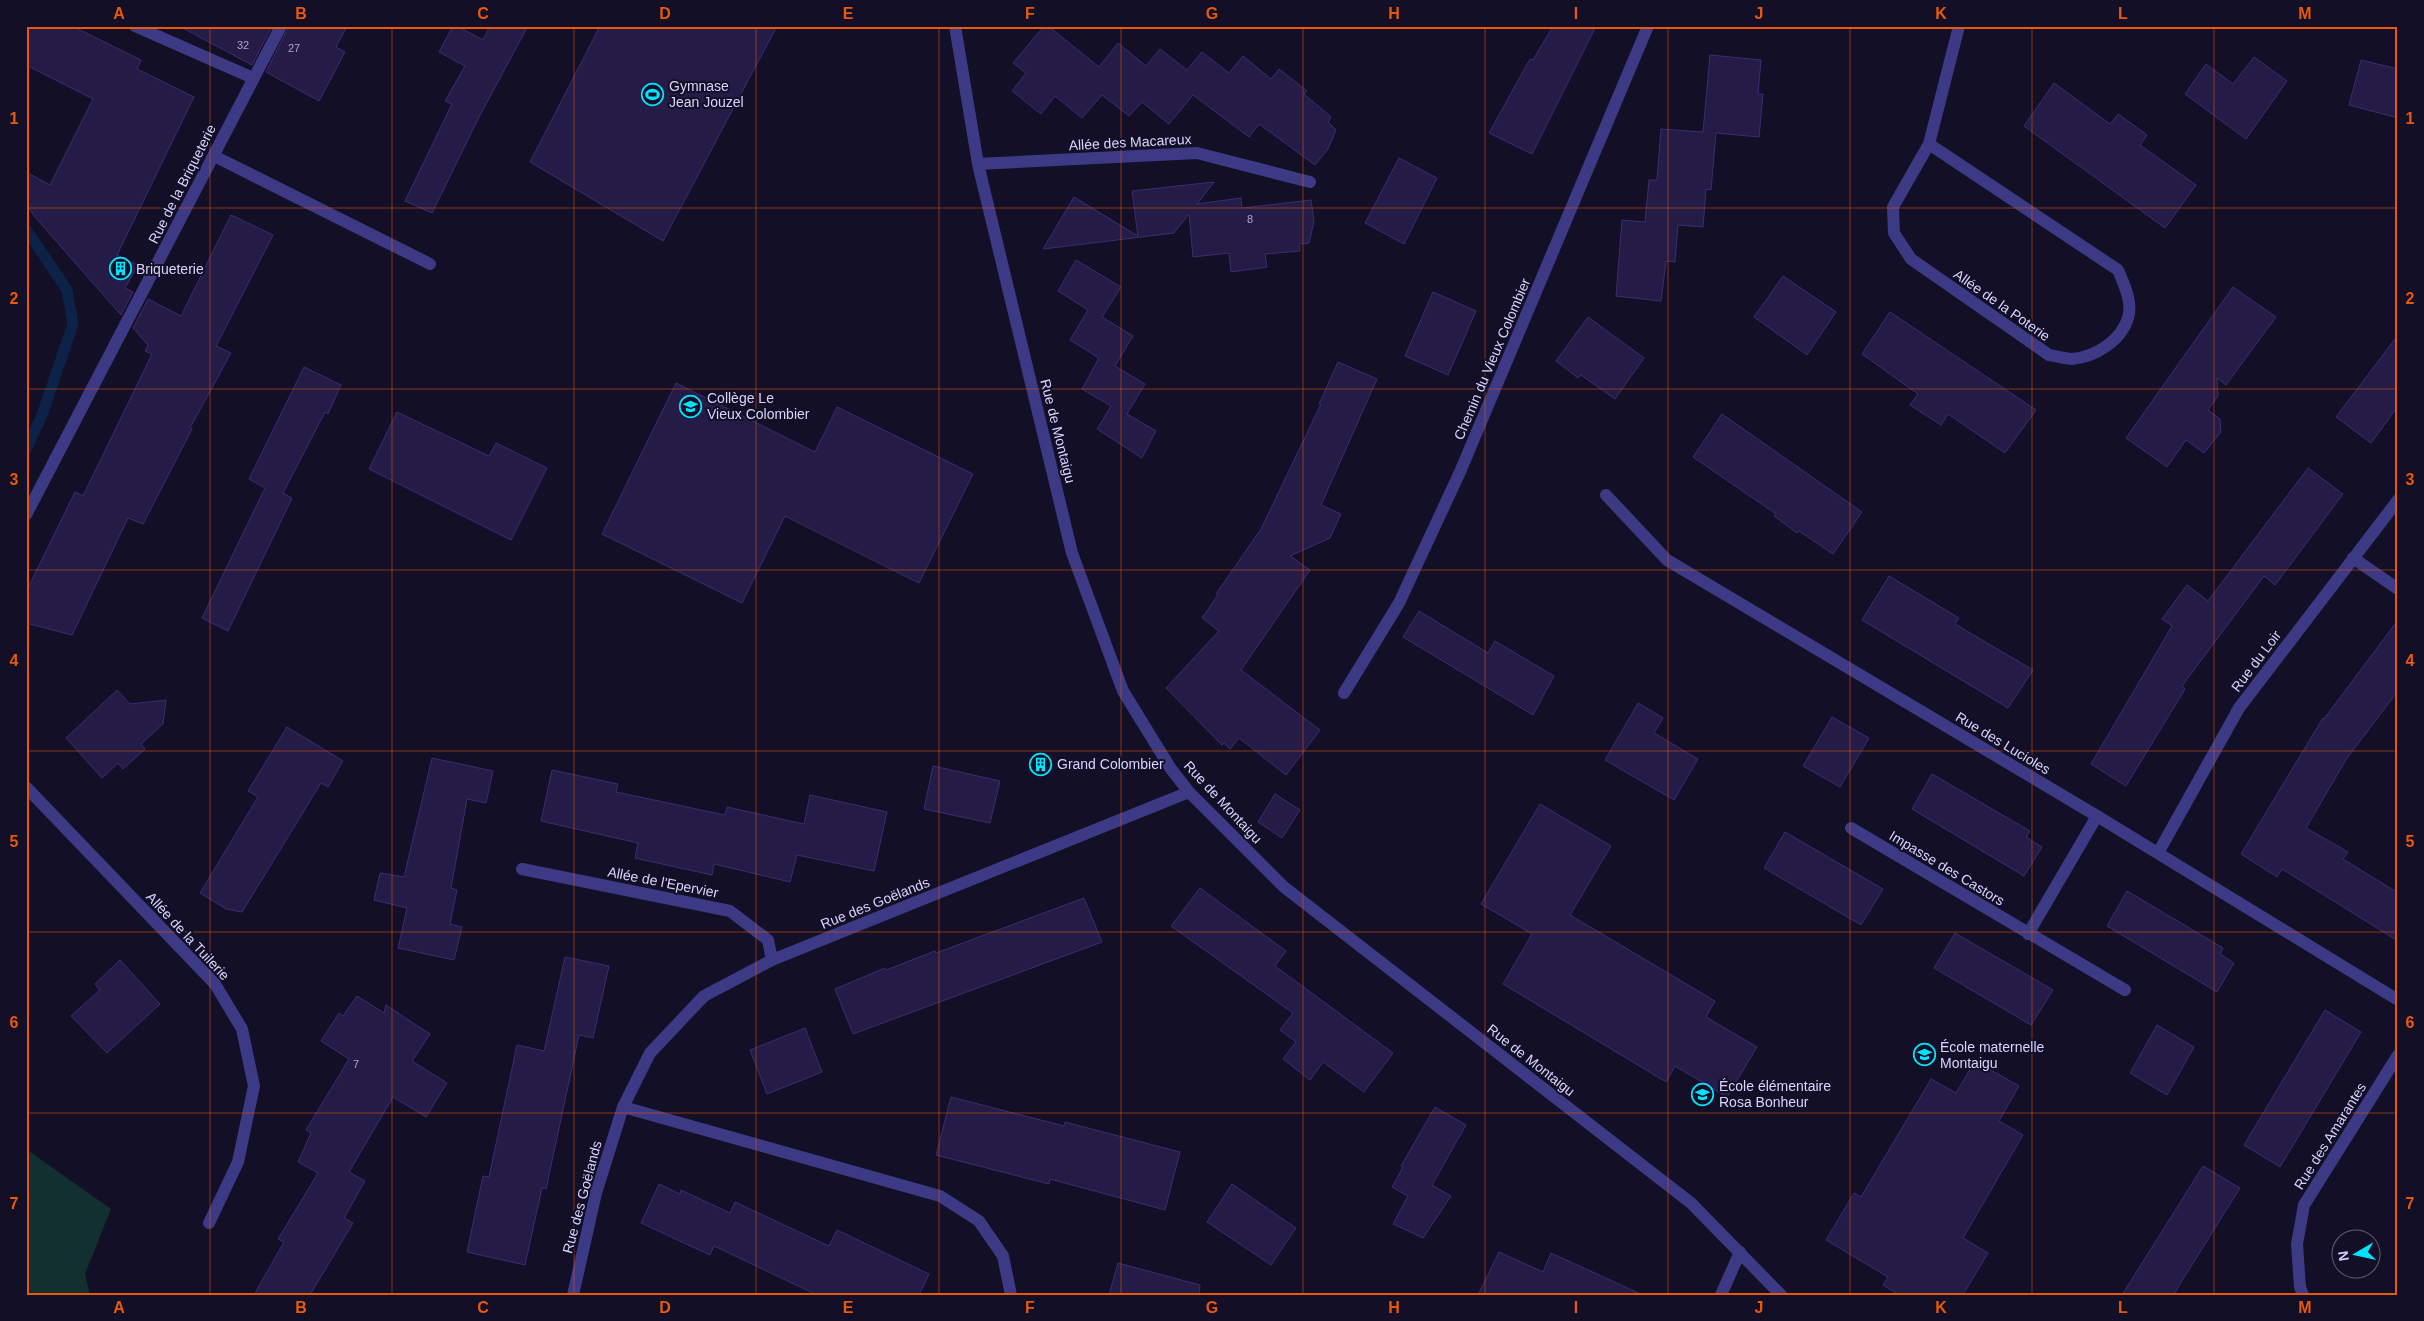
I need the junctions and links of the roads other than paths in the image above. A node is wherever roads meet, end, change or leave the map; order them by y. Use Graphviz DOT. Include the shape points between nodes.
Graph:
graph roads {
  1 [pos="135,26"];
  2 [pos="281,26"];
  3 [pos="955,26"];
  4 [pos="1648,26"];
  5 [pos="1959,26"];
  6 [pos="253,78"];
  7 [pos="1929,144"];
  8 [pos="214,156"];
  9 [pos="978,164"];
  10 [pos="1310,182"];
  11 [pos="430,264"];
  12 [pos="1606,495"];
  13 [pos="2398,500"];
  14 [pos="26,515"];
  15 [pos="2353,558"];
  16 [pos="2398,589"];
  17 [pos="1344,693"];
  18 [pos="26,787"];
  19 [pos="1189,792"];
  20 [pos="2097,816"];
  21 [pos="1851,828"];
  22 [pos="2158,853"];
  23 [pos="522,869"];
  24 [pos="2028,934"];
  25 [pos="772,960"];
  26 [pos="2125,990"];
  27 [pos="2398,1000"];
  28 [pos="2398,1056"];
  29 [pos="623,1107"];
  30 [pos="209,1223"];
  31 [pos="1740,1252"];
  32 [pos="573,1295"];
  33 [pos="1011,1295"];
  34 [pos="1720,1295"];
  35 [pos="1781,1295"];
  36 [pos="2304,1295"];
  1 -- 6 [label="street"];
  2 -- 6 [label="street, Rue de la Briqueterie"];
  3 -- 9 [label="street, Rue de Montaigu"];
  4 -- 17 [label="street, Chemin du Vieux Colombier" via="1460,472 1399,603"];
  5 -- 7 [label="street, Allée de la Poterie"];
  6 -- 8 [label="street, Rue de la Briqueterie"];
  7 -- 7 [label="street, Allée de la Poterie" via="1893,207 1894,233 1910,259 2049,356 2072,359 2096,353 2117,338 2129,317 2128,292 2118,270"];
  8 -- 11 [label="street"];
  8 -- 14 [label="street, Rue de la Briqueterie"];
  9 -- 10 [label="street, Allée des Macareux" via="1197,153"];
  9 -- 19 [label="street, Rue de Montaigu" via="1072,553 1123,691"];
  12 -- 20 [label="street, Rue des Lucioles" via="1667,560"];
  13 -- 15 [label="street, Rue du Loir"];
  15 -- 16 [label="street"];
  15 -- 22 [label="street, Rue du Loir" via="2239,708"];
  18 -- 30 [label="street, Allée de la Tuilerie" via="215,984 242,1029 254,1086 238,1162"];
  19 -- 25 [label="street, Rue des Goëlands"];
  19 -- 31 [label="street, Rue de Montaigu" via="1284,888 1691,1203"];
  20 -- 22 [label="street, Rue des Lucioles"];
  20 -- 24 [label="street"];
  21 -- 24 [label="street, Impasse des Castors"];
  22 -- 27 [label="street, Rue des Lucioles"];
  23 -- 25 [label="street, Allée de l'Epervier" via="730,911 768,940"];
  24 -- 26 [label="street, Impasse des Castors"];
  25 -- 29 [label="street, Rue des Goëlands" via="704,996 650,1054"];
  28 -- 36 [label="street, Rue des Amarantes" via="2304,1205 2297,1244 2300,1287"];
  29 -- 32 [label="street, Rue des Goëlands" via="596,1193"];
  29 -- 33 [label="street" via="940,1196 978,1221 1002,1256"];
  31 -- 34 [label="street"];
  31 -- 35 [label="street, Rue de Montaigu"];
}
